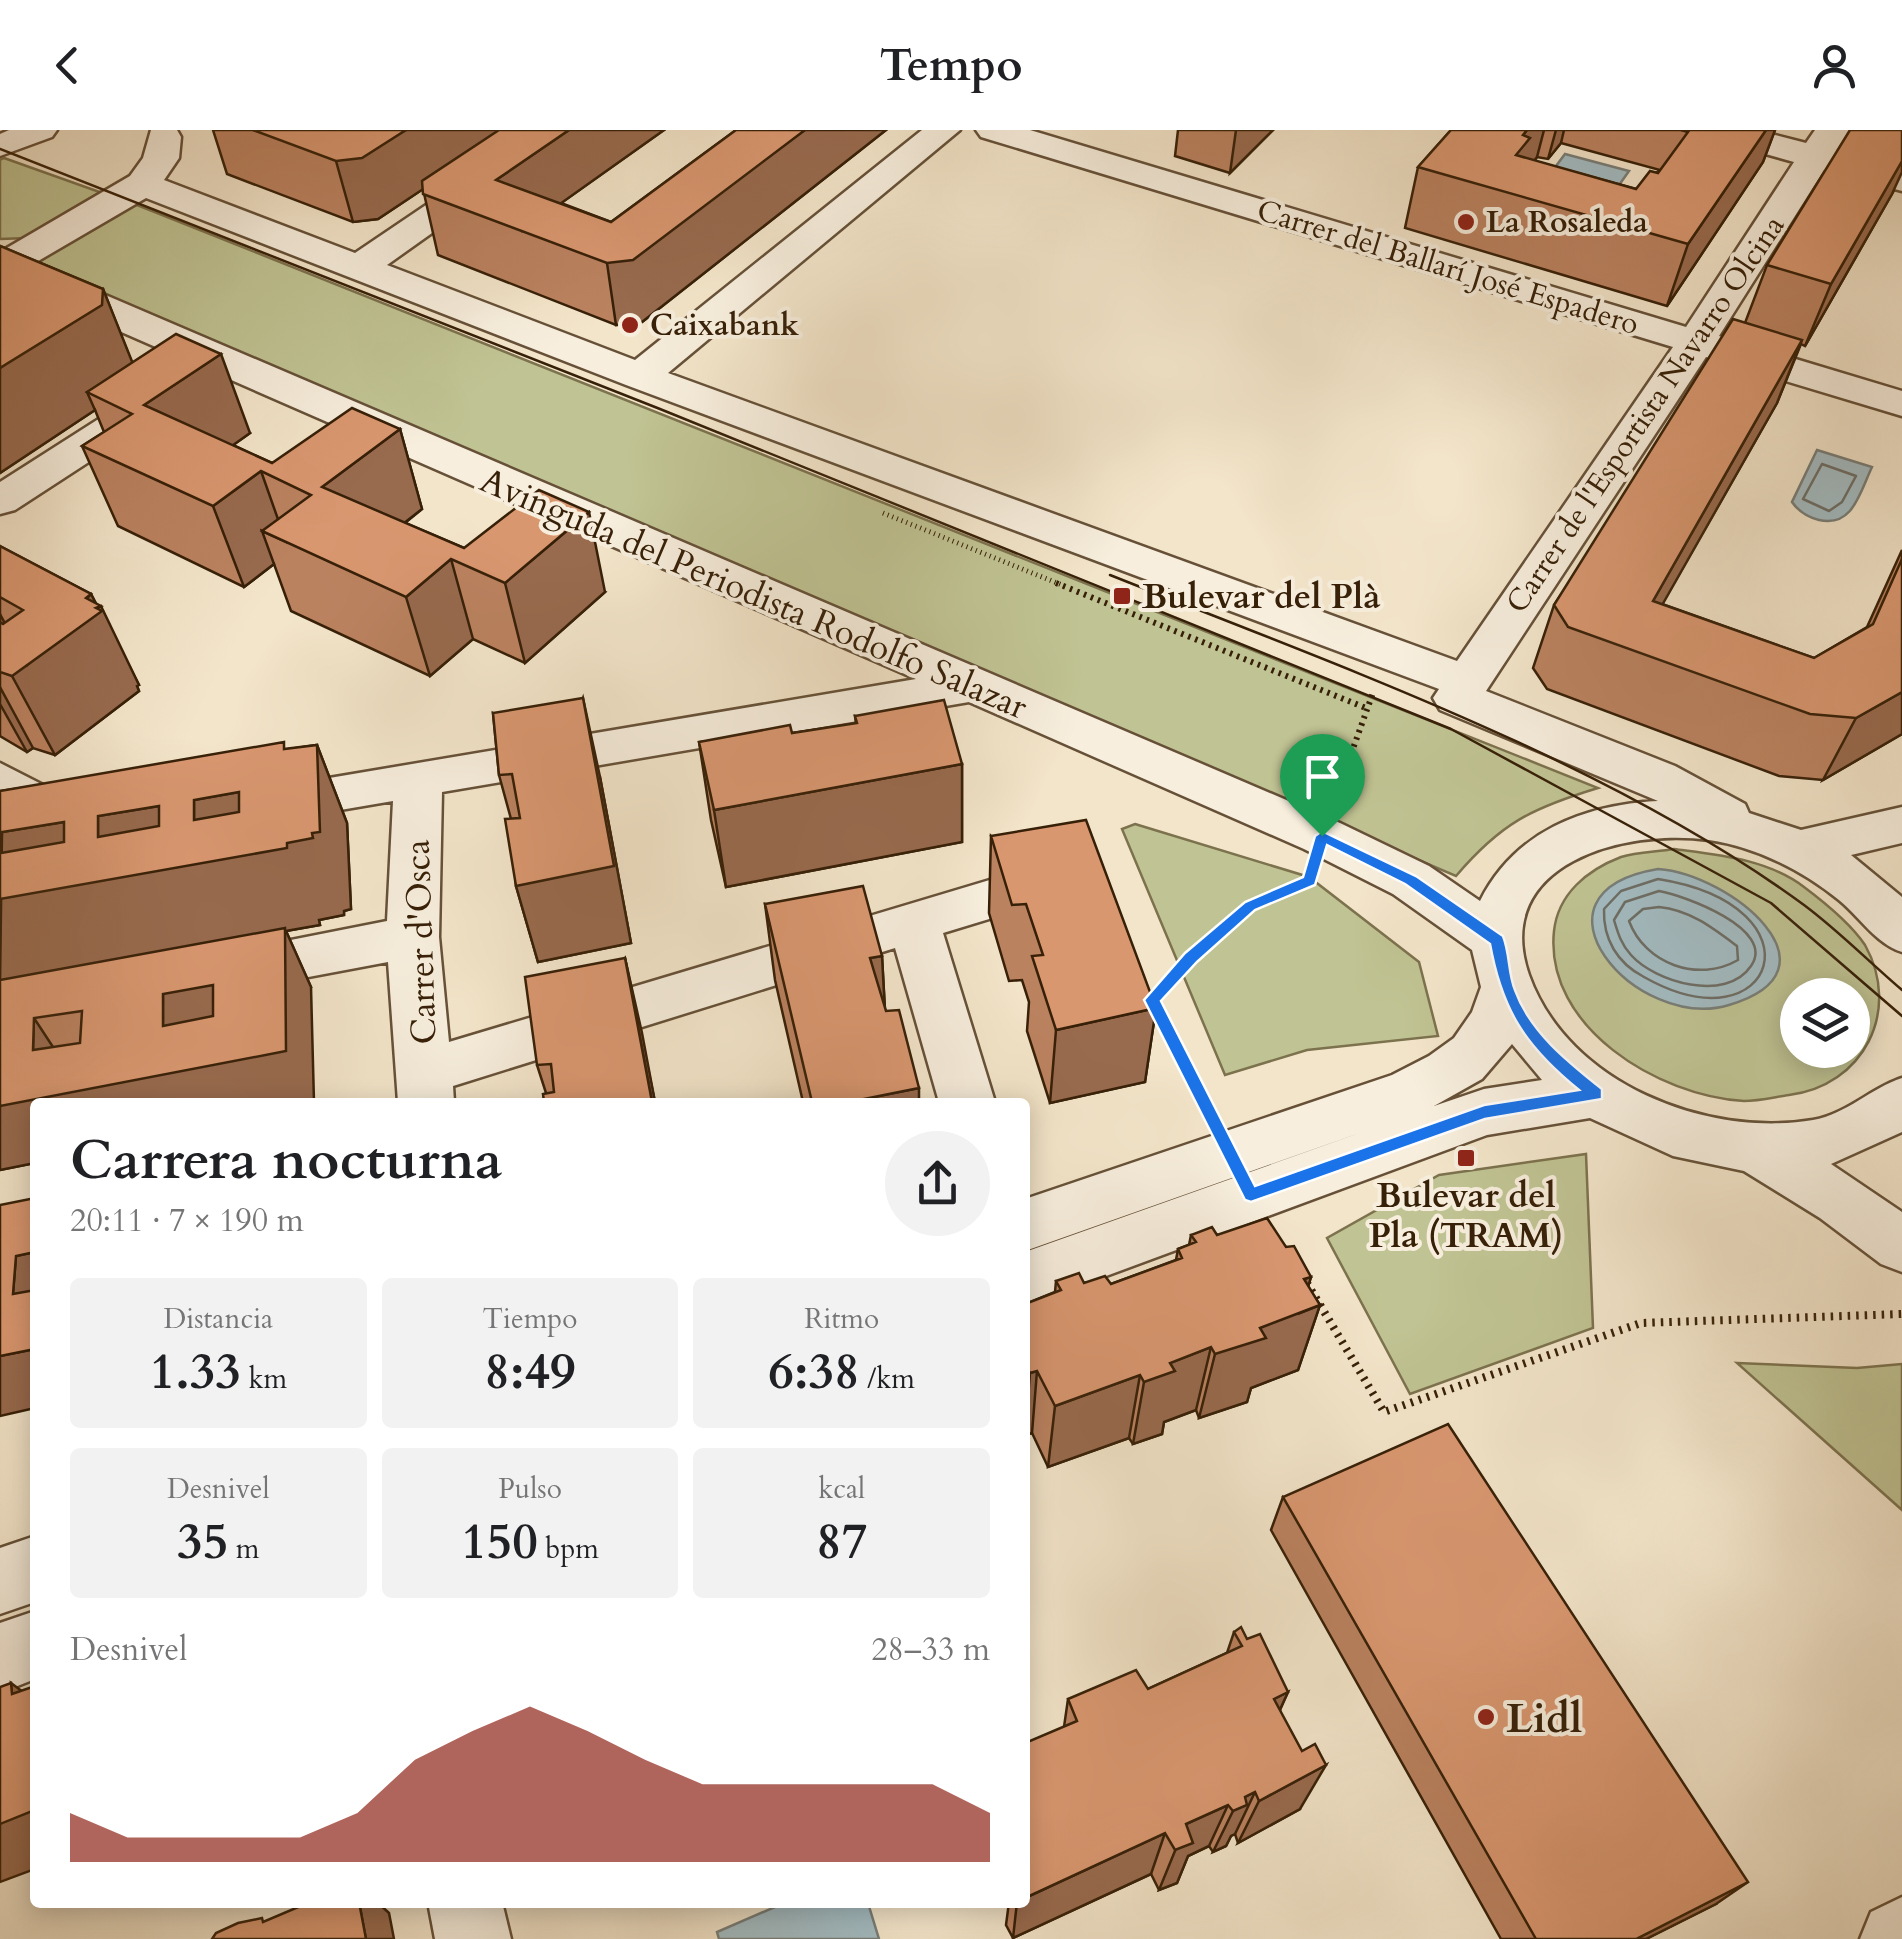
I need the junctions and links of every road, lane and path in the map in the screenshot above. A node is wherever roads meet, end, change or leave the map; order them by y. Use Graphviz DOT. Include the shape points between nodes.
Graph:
graph roads {
  1 [pos="560,130"];
  2 [pos="942,130"];
  3 [pos="994,130"];
  4 [pos="1716,130"];
  5 [pos="162,132"];
  6 [pos="1823,143"];
  7 [pos="1902,180"];
  8 [pos="143,184"];
  9 [pos="2,266"];
  10 [pos="358,268"];
  11 [pos="1696,342"];
  12 [pos="216,361"];
  13 [pos="640,376"];
  14 [pos="1902,404"];
  15 [pos="0,501"];
  16 [pos="883,513"];
  17 [pos="1379,682"];
  18 [pos="970,686"];
  19 [pos="1462,690"];
  20 [pos="1366,708"];
  21 [pos="0,781"];
  22 [pos="418,782"];
  23 [pos="225,811"];
  24 [pos="1902,825"];
  25 [pos="1322,836"];
  26 [pos="1777,841"];
  27 [pos="18,846"];
  28 [pos="1060,878"];
  29 [pos="914,923"];
  30 [pos="1902,930"];
  31 [pos="413,936"];
  32 [pos="1502,965"];
  33 [pos="169,982"];
  34 [pos="425,1088"];
  35 [pos="1596,1094"];
  36 [pos="966,1098"];
  37 [pos="1902,1101"];
  38 [pos="1754,1147"];
  39 [pos="1240,1175"];
  40 [pos="1030,1225"];
  41 [pos="1902,1246"];
  42 [pos="1030,1277"];
  43 [pos="1902,1314"];
  44 [pos="30,1571"];
  45 [pos="0,1581"];
  46 [pos="30,1647"];
  47 [pos="0,1658"];
  48 [pos="466,1908"];
  49 [pos="473,1939"];
  1 -- 10 [label="street"];
  2 -- 13 [label="street"];
  3 -- 11 [label="street, Carrer del Ballarí José Espadero"];
  4 -- 6 [label="street"];
  5 -- 8 [label="street" via="161,158"];
  6 -- 7 [label="street"];
  6 -- 11 [label="street, Carrer de l'Esportista Navarro Olcina"];
  8 -- 9 [label="street"];
  8 -- 10 [label="street"];
  9 -- 12 [label="street, Avinguda del Periodista Rodolfo Salazar"];
  10 -- 13 [label="street"];
  11 -- 14 [label="street, Carrer del Ballarí José Espadero"];
  11 -- 19 [label="street, Carrer de l'Esportista Navarro Olcina"];
  12 -- 15 [label="street"];
  12 -- 18 [label="street, Avinguda del Periodista Rodolfo Salazar"];
  13 -- 19 [label="street"];
  16 -- 20 [label="path"];
  17 -- 20 [label="path"];
  18 -- 22 [label="street"];
  18 -- 25 [label="street, Avinguda del Periodista Rodolfo Salazar"];
  19 -- 26 [label="street" via="1658,778"];
  20 -- 25 [label="path"];
  21 -- 27 [label="street" via="110,829"];
  22 -- 23 [label="street"];
  22 -- 31 [label="street, Carrer d'Osca"];
  24 -- 26 [label="street" via="1890,832"];
  25 -- 32 [label="street, Avinguda del Periodista Rodolfo Salazar" via="1410,880"];
  25 -- 39 [label="path" via="1310,881 1250,906 1152,1000"];
  26 -- 30 [label="street" via="1856,885"];
  26 -- 32 [label="street" via="1723,824 1658,818 1580,833 1546,851 1521,876 1504,906"];
  28 -- 29 [label="street"];
  29 -- 34 [label="street"];
  29 -- 36 [label="street"];
  31 -- 33 [label="street"];
  31 -- 34 [label="street, Carrer d'Osca"];
  32 -- 35 [label="street" via="1526,1027"];
  32 -- 39 [label="street" via="1496,1029 1467,1064"];
  35 -- 38 [label="street" via="1670,1131"];
  35 -- 39 [label="street" via="1484,1112"];
  37 -- 38 [label="street" via="1867,1127 1814,1144"];
  38 -- 41 [label="street"];
  39 -- 40 [label="street"];
  39 -- 42 [label="street"];
  39 -- 43 [label="path" via="1384,1412 1641,1323"];
  44 -- 45 [label="street"];
  46 -- 47 [label="street"];
  48 -- 49 [label="street"];
}
